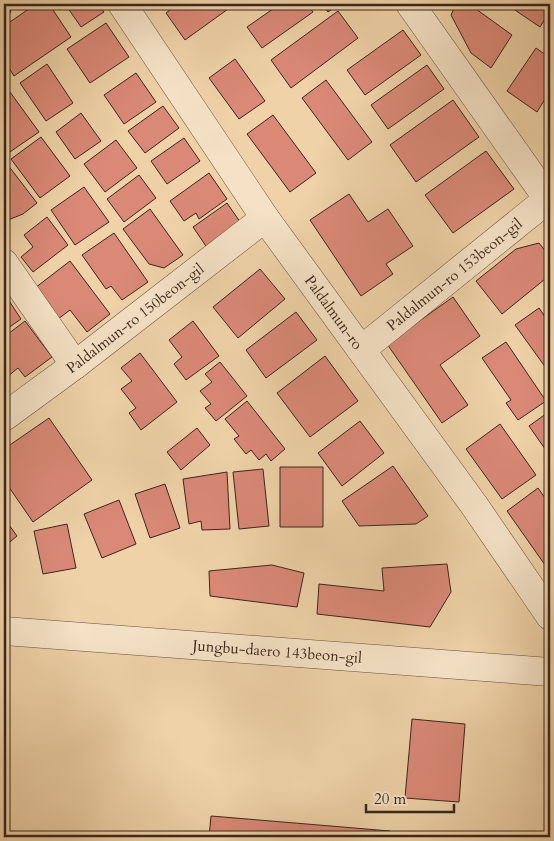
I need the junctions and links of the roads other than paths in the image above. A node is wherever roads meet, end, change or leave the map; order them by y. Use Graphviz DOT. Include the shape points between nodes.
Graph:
graph roads {
  1 [pos="122,4"];
  2 [pos="421,9"];
  3 [pos="550,200"];
  4 [pos="265,218"];
  5 [pos="4,264"];
  6 [pos="361,350"];
  7 [pos="76,365"];
  8 [pos="4,417"];
  9 [pos="550,616"];
  10 [pos="4,631"];
  11 [pos="550,672"];
  1 -- 4 [label="street, Paldalmun-ro"];
  2 -- 3 [label="street, Paldalmun-ro 153beon-gil"];
  3 -- 6 [label="street, Paldalmun-ro 153beon-gil"];
  4 -- 6 [label="street, Paldalmun-ro"];
  4 -- 7 [label="street, Paldalmun-ro 150beon-gil"];
  5 -- 7 [label="street"];
  6 -- 9 [label="street, Paldalmun-ro"];
  7 -- 8 [label="street, Paldalmun-ro 150beon-gil"];
  10 -- 11 [label="street, Jungbu-daero 143beon-gil"];
}
